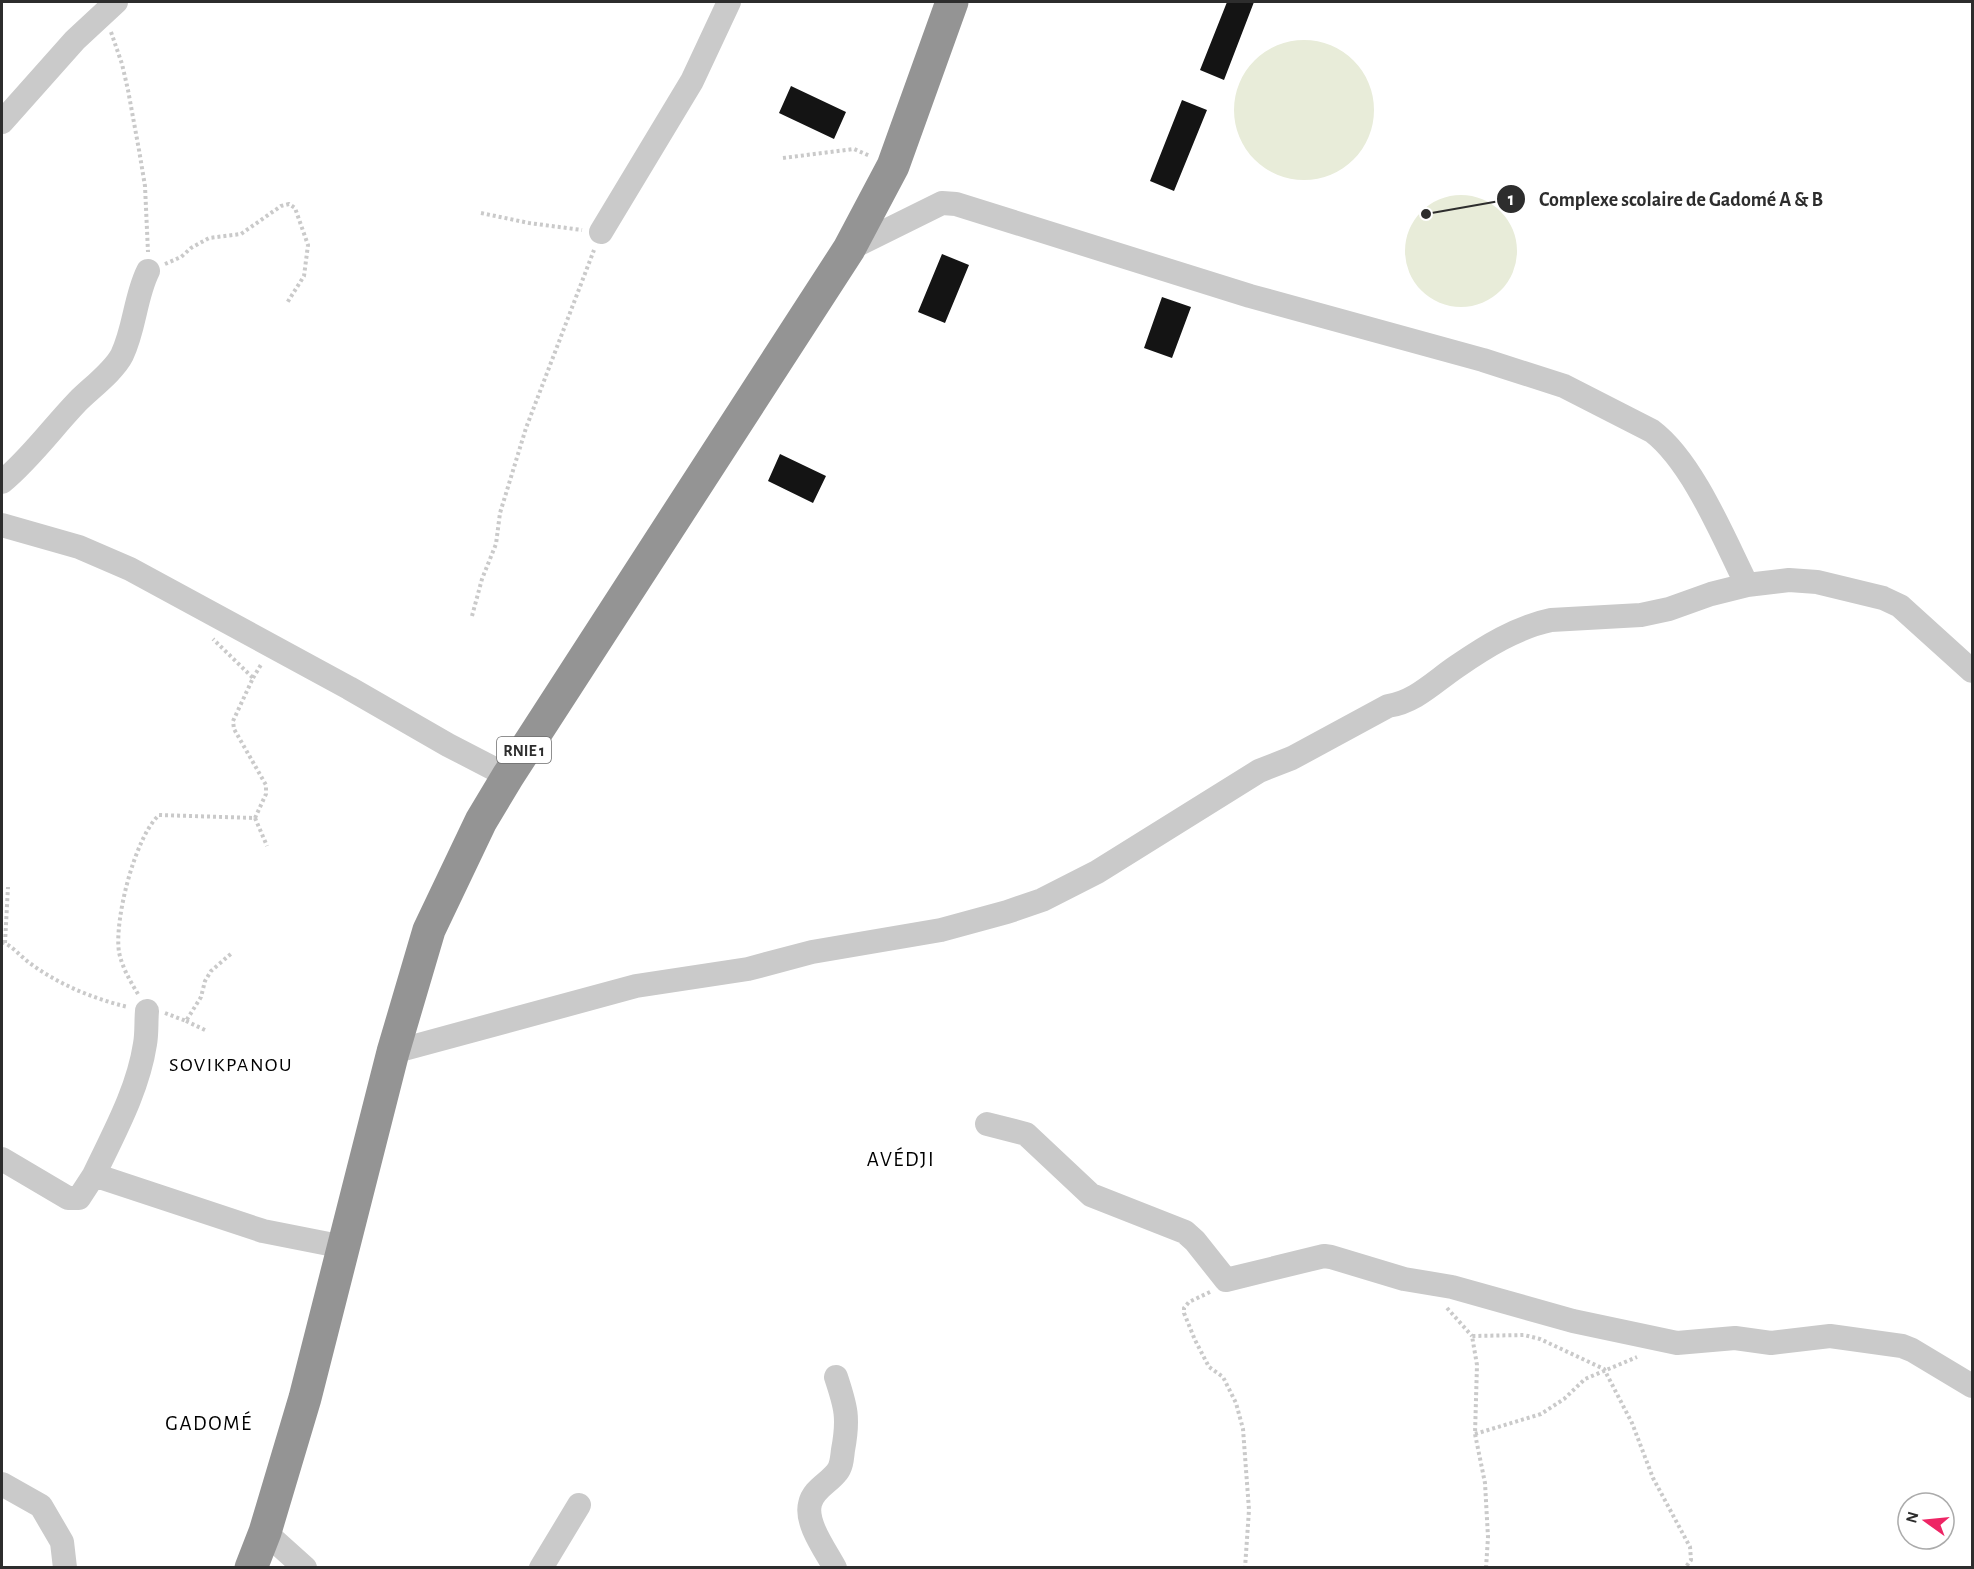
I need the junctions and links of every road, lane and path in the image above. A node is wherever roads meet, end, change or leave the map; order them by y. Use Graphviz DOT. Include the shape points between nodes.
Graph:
graph roads {
  1 [pos="729,2"];
  2 [pos="952,2"];
  3 [pos="110,7"];
  4 [pos="2,122"];
  5 [pos="862,153"];
  6 [pos="783,158"];
  7 [pos="481,213"];
  8 [pos="600,232"];
  9 [pos="849,249"];
  10 [pos="148,271"];
  11 [pos="287,303"];
  12 [pos="2,482"];
  13 [pos="2,525"];
  14 [pos="1747,585"];
  15 [pos="472,616"];
  16 [pos="205,632"];
  17 [pos="1972,671"];
  18 [pos="508,776"];
  19 [pos="255,818"];
  20 [pos="267,846"];
  21 [pos="8,887"];
  22 [pos="3,942"];
  23 [pos="233,952"];
  24 [pos="147,1011"];
  25 [pos="186,1022"];
  26 [pos="205,1030"];
  27 [pos="393,1052"];
  28 [pos="987,1124"];
  29 [pos="2,1159"];
  30 [pos="94,1175"];
  31 [pos="344,1247"];
  32 [pos="1226,1280"];
  33 [pos="1604,1369"];
  34 [pos="836,1377"];
  35 [pos="1972,1386"];
  36 [pos="1475,1434"];
  37 [pos="2,1484"];
  38 [pos="579,1505"];
  39 [pos="265,1532"];
  40 [pos="65,1568"];
  41 [pos="251,1568"];
  42 [pos="305,1568"];
  43 [pos="540,1568"];
  44 [pos="835,1568"];
  45 [pos="1245,1568"];
  46 [pos="1486,1568"];
  47 [pos="1685,1568"];
  1 -- 8 [label="street" via="692,81"];
  2 -- 9 [label="highway, RNIE 1" via="892,166"];
  3 -- 4 [label="street"];
  3 -- 10 [label="path" via="145,186"];
  5 -- 6 [label="path" via="854,149"];
  7 -- 8 [label="path"];
  8 -- 15 [label="path" via="526,428 500,513 496,544"];
  9 -- 14 [label="street" via="942,203 956,204 1250,296 1564,386 1665,441 1709,507"];
  9 -- 18 [label="highway, RNIE 1"];
  10 -- 11 [label="path" via="181,257 209,238 241,234 289,204 308,245 304,276"];
  10 -- 12 [label="street" via="117,364"];
  13 -- 18 [label="street" via="79,547 130,569"];
  14 -- 17 [label="street" via="1789,580 1817,582 1892,601"];
  14 -- 27 [label="street" via="1651,613 1551,620 1527,626 1456,667 1426,690 1259,771 1097,872 1042,900 941,930 812,952 748,969 636,986"];
  16 -- 19 [label="path" via="253,678 233,721 266,785 266,795"];
  18 -- 27 [label="highway, RNIE 1" via="481,821 429,930"];
  19 -- 20 [label="path"];
  19 -- 24 [label="path" via="159,815 151,825 133,860 119,950 124,969"];
  21 -- 22 [label="path"];
  22 -- 24 [label="path" via="70,987 110,1003"];
  23 -- 25 [label="path" via="211,971"];
  24 -- 25 [label="path"];
  24 -- 30 [label="street" via="145,1043 134,1084"];
  25 -- 26 [label="path"];
  27 -- 31 [label="highway, RNIE 1"];
  28 -- 32 [label="street" via="1026,1134 1091,1195 1185,1232"];
  29 -- 30 [label="street" via="68,1198 79,1198"];
  30 -- 31 [label="street" via="263,1232"];
  31 -- 39 [label="highway, RNIE 1"];
  32 -- 35 [label="street" via="1324,1256 1573,1321 1677,1342 1735,1338 1771,1342 1830,1336 1902,1346"];
  32 -- 45 [label="path" via="1189,1302 1184,1313 1209,1367 1223,1377 1243,1429 1249,1510"];
  33 -- 36 [label="path" via="1585,1378 1541,1414"];
  33 -- 36 [label="path" via="1524,1335 1472,1336 1477,1365"];
  33 -- 47 [label="path" via="1632,1423 1653,1478 1690,1547 1691,1560"];
  34 -- 44 [label="street" via="848,1426 841,1464 816,1492 809,1511 813,1529"];
  36 -- 46 [label="path" via="1485,1483"];
  37 -- 40 [label="street" via="41,1506 63,1542"];
  38 -- 43 [label="street"];
  39 -- 41 [label="highway, RNIE 1"];
  39 -- 42 [label="street"];
}
